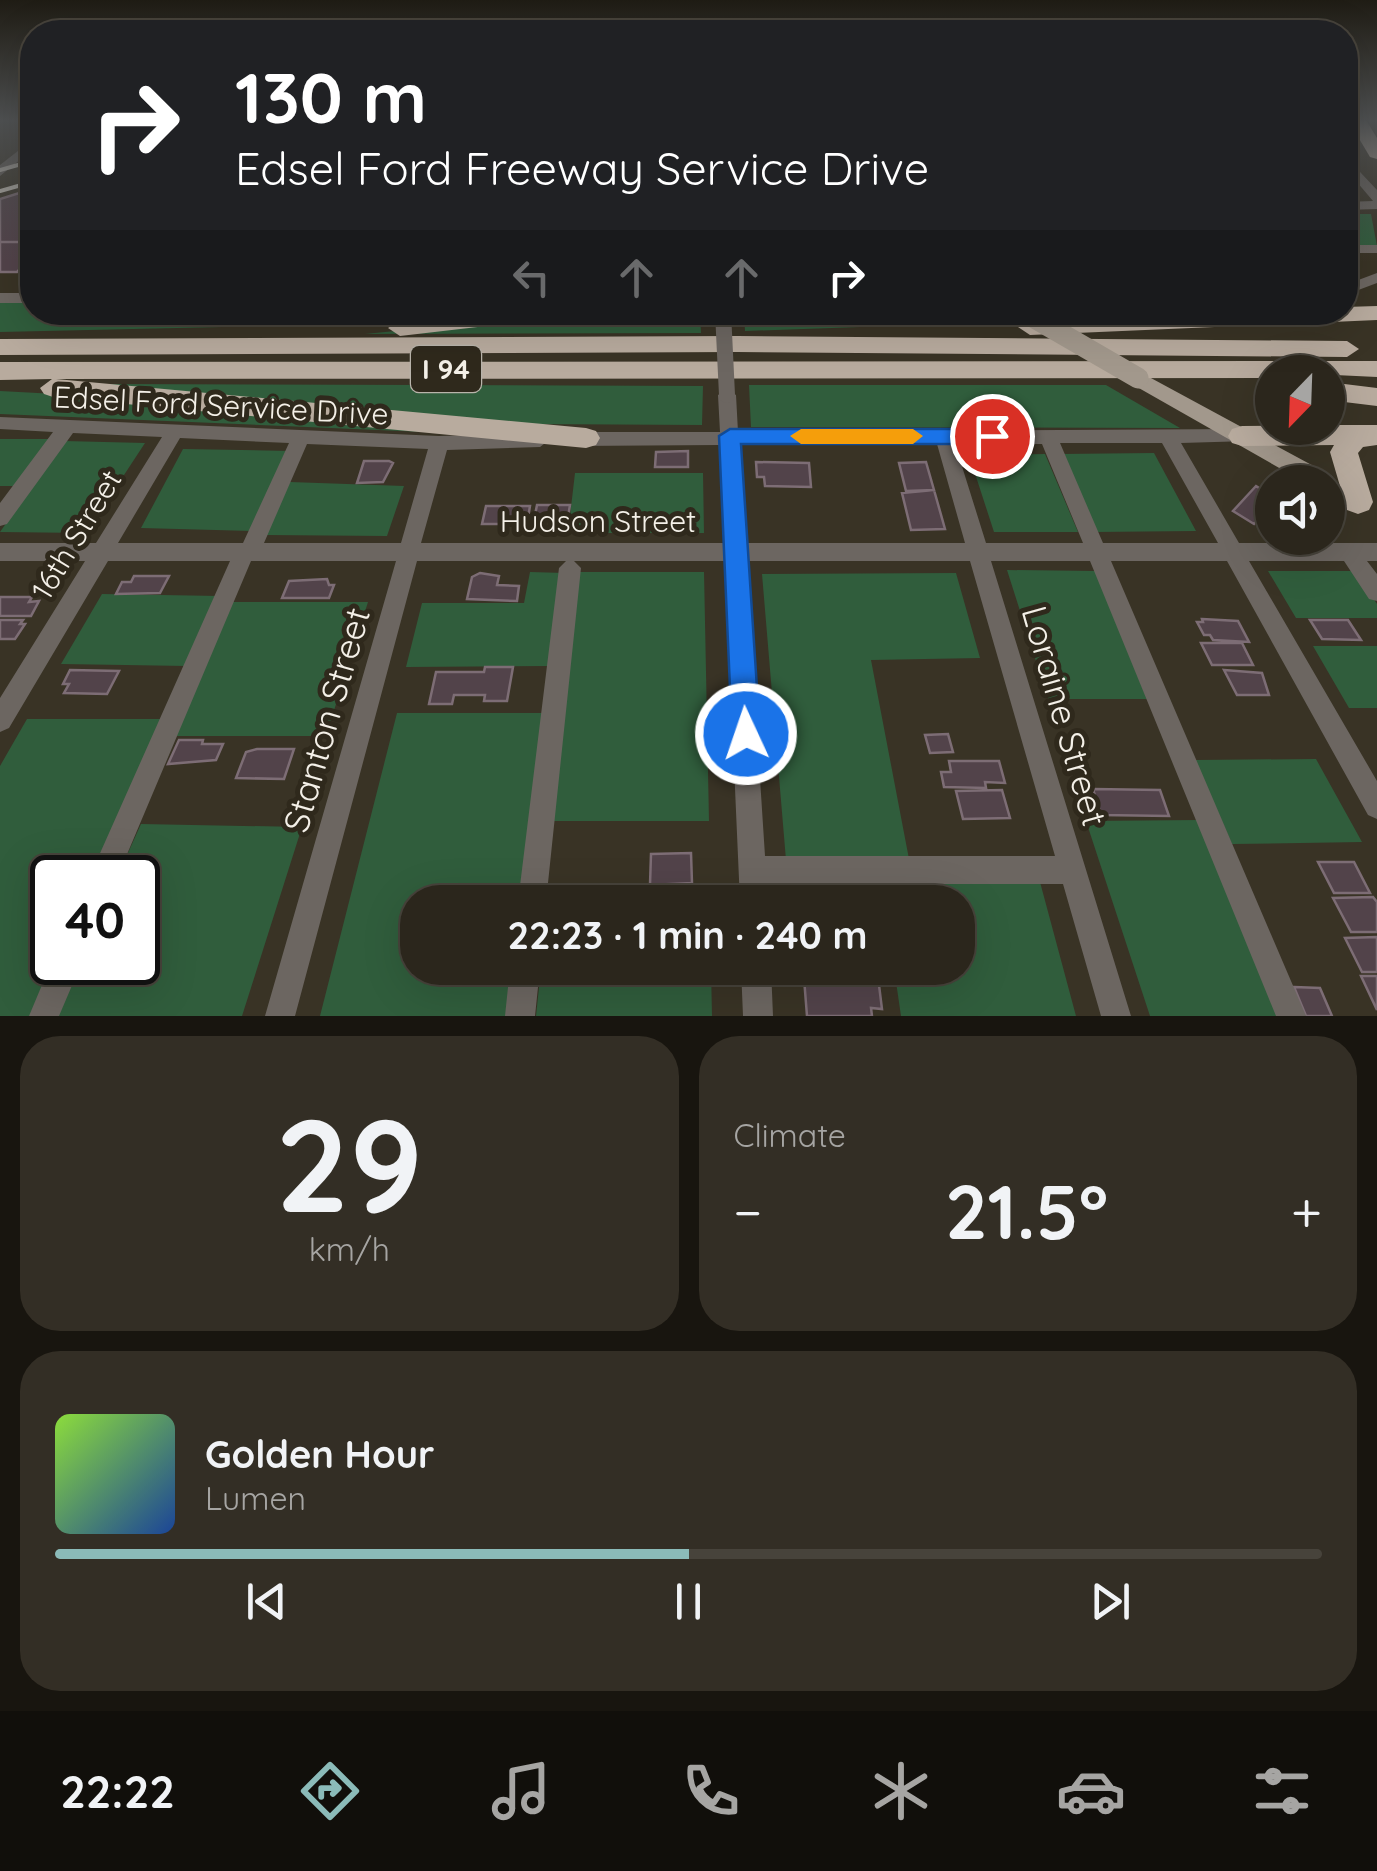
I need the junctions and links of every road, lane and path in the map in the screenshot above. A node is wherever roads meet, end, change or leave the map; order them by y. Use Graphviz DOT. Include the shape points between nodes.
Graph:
graph roads {
  1 [pos="1358,179"];
  2 [pos="1377,202"];
  3 [pos="1377,278"];
  4 [pos="1365,305"];
  5 [pos="426,325"];
  6 [pos="723,325"];
  7 [pos="1006,325"];
  8 [pos="1046,325"];
  9 [pos="1252,325"];
  10 [pos="737,344"];
  11 [pos="0,347"];
  12 [pos="32,347"];
  13 [pos="1128,349"];
  14 [pos="1377,349"];
  15 [pos="1377,369"];
  16 [pos="1168,371"];
  17 [pos="0,372"];
  18 [pos="0,383"];
  19 [pos="1255,383"];
  20 [pos="1345,393"];
  21 [pos="1377,397"];
  22 [pos="0,424"];
  23 [pos="67,426"];
  24 [pos="174,432"];
  25 [pos="1374,435"];
  26 [pos="730,436"];
  27 [pos="944,436"];
  28 [pos="1048,436"];
  29 [pos="1242,436"];
  30 [pos="302,437"];
  31 [pos="1168,437"];
  32 [pos="586,438"];
  33 [pos="439,443"];
  34 [pos="1292,465"];
  35 [pos="1345,495"];
  36 [pos="1367,508"];
  37 [pos="0,518"];
  38 [pos="0,552"];
  39 [pos="102,552"];
  40 [pos="247,552"];
  41 [pos="410,552"];
  42 [pos="736,552"];
  43 [pos="979,552"];
  44 [pos="1097,552"];
  45 [pos="1233,552"];
  46 [pos="1350,552"];
  47 [pos="1377,552"];
  48 [pos="570,568"];
  49 [pos="1377,592"];
  50 [pos="0,720"];
  51 [pos="1377,806"];
  52 [pos="114,855"];
  53 [pos="753,870"];
  54 [pos="1073,870"];
  55 [pos="534,885"];
  56 [pos="753,885"];
  57 [pos="57,985"];
  58 [pos="523,985"];
  59 [pos="757,985"];
  60 [pos="44,1016"];
  61 [pos="280,1016"];
  62 [pos="520,1016"];
  63 [pos="758,1016"];
  64 [pos="1116,1016"];
  65 [pos="1290,1016"];
  1 -- 2 [label="street"];
  3 -- 4 [label="street"];
  5 -- 12 [label="highway" via="105,337"];
  6 -- 26 [label="street, bridge"];
  7 -- 10 [label="highway"];
  8 -- 29 [label="main road, bridge"];
  9 -- 13 [label="highway"];
  10 -- 12 [label="highway, I 94"];
  10 -- 13 [label="highway, I 94"];
  11 -- 12 [label="highway, I 94"];
  13 -- 14 [label="highway, I 94"];
  15 -- 16 [label="highway, I 94"];
  16 -- 17 [label="highway, I 94"];
  16 -- 19 [label="highway"];
  18 -- 32 [label="highway"];
  20 -- 21 [label="highway"];
  22 -- 23 [label="street, Edsel Ford Service Drive"];
  23 -- 24 [label="street, Edsel Ford Service Drive"];
  23 -- 37 [label="street"];
  24 -- 30 [label="street, Edsel Ford Service Drive"];
  24 -- 39 [label="street, 16th Street"];
  25 -- 29 [label="highway"];
  25 -- 36 [label="highway" via="1353,440 1344,452"];
  26 -- 27 [label="street, Edsel Ford Service Drive"];
  26 -- 32 [label="street, Edsel Ford Service Drive"];
  26 -- 42 [label="street"];
  27 -- 28 [label="street, Edsel Ford Service Drive"];
  27 -- 43 [label="street, Loraine Street"];
  28 -- 31 [label="street, Edsel Ford Service Drive"];
  28 -- 44 [label="street"];
  29 -- 31 [label="street, Edsel Ford Service Drive"];
  29 -- 34 [label="main road"];
  30 -- 33 [label="street, Edsel Ford Service Drive"];
  30 -- 40 [label="street"];
  31 -- 45 [label="street"];
  32 -- 33 [label="street, Edsel Ford Service Drive"];
  33 -- 41 [label="street, Stanton Street"];
  35 -- 36 [label="main road"];
  38 -- 39 [label="street, Hudson Street"];
  39 -- 40 [label="street, Hudson Street"];
  39 -- 50 [label="street, 16th Street"];
  40 -- 41 [label="street, Hudson Street"];
  40 -- 52 [label="street"];
  41 -- 42 [label="street, Hudson Street"];
  41 -- 61 [label="street, Stanton Street"];
  42 -- 43 [label="street, Hudson Street"];
  42 -- 53 [label="street"];
  43 -- 44 [label="street, Hudson Street"];
  43 -- 54 [label="street, Loraine Street"];
  44 -- 45 [label="street, Hudson Street"];
  44 -- 65 [label="street"];
  45 -- 46 [label="street, Hudson Street"];
  45 -- 51 [label="street"];
  46 -- 47 [label="street, Hudson Street"];
  46 -- 49 [label="street"];
  48 -- 55 [label="street"];
  53 -- 54 [label="street"];
  53 -- 56 [label="street"];
  54 -- 64 [label="street, Loraine Street"];
  57 -- 60 [label="street"];
  58 -- 62 [label="street"];
  59 -- 63 [label="street"];
}
